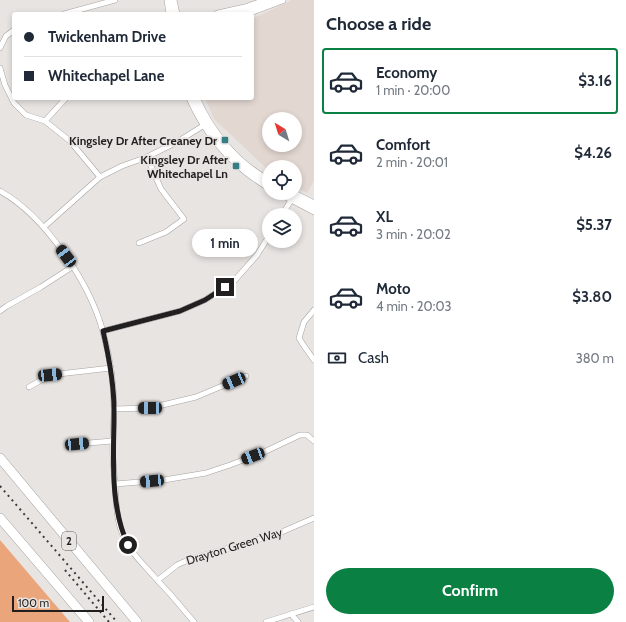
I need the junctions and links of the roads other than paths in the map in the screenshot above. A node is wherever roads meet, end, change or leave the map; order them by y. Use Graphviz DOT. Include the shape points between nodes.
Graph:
graph roads {
  1 [pos="115,0"];
  2 [pos="168,0"];
  3 [pos="173,0"];
  4 [pos="268,0"];
  5 [pos="282,0"];
  6 [pos="71,12"];
  7 [pos="170,12"];
  8 [pos="176,12"];
  9 [pos="227,12"];
  10 [pos="250,12"];
  11 [pos="12,32"];
  12 [pos="0,48"];
  13 [pos="0,68"];
  14 [pos="12,99"];
  15 [pos="12,100"];
  16 [pos="64,100"];
  17 [pos="191,100"];
  18 [pos="197,100"];
  19 [pos="45,121"];
  20 [pos="206,123"];
  21 [pos="147,157"];
  22 [pos="100,176"];
  23 [pos="262,176"];
  24 [pos="262,182"];
  25 [pos="0,191"];
  26 [pos="302,199"];
  27 [pos="300,200"];
  28 [pos="314,204"];
  29 [pos="314,211"];
  30 [pos="44,227"];
  31 [pos="140,243"];
  32 [pos="262,247"];
  33 [pos="72,267"];
  34 [pos="314,310"];
  35 [pos="0,311"];
  36 [pos="103,331"];
  37 [pos="314,360"];
  38 [pos="111,368"];
  39 [pos="246,376"];
  40 [pos="29,387"];
  41 [pos="114,409"];
  42 [pos="112,441"];
  43 [pos="314,442"];
  44 [pos="77,444"];
  45 [pos="0,458"];
  46 [pos="115,484"];
  47 [pos="0,518"];
  48 [pos="314,518"];
  49 [pos="158,580"];
  50 [pos="314,607"];
  51 [pos="291,614"];
  52 [pos="90,622"];
  53 [pos="136,622"];
  54 [pos="194,622"];
  55 [pos="266,622"];
  56 [pos="298,622"];
  1 -- 6 [label="street"];
  2 -- 7 [label="main road"];
  3 -- 8 [label="main road"];
  4 -- 9 [label="main road"];
  5 -- 10 [label="main road"];
  11 -- 12 [label="street" via="6,36"];
  13 -- 14 [label="street"];
  15 -- 19 [label="street" via="26,115"];
  16 -- 19 [label="street"];
  17 -- 20 [label="main road"];
  18 -- 20 [label="main road"];
  19 -- 22 [label="street" via="70,141"];
  20 -- 21 [label="street"];
  20 -- 23 [label="main road" via="233,153"];
  20 -- 24 [label="main road" via="218,144 237,164"];
  21 -- 22 [label="street"];
  21 -- 31 [label="street" via="161,189 184,219 166,232"];
  22 -- 30 [label="street"];
  25 -- 30 [label="street" via="22,205"];
  26 -- 28 [label="main road"];
  27 -- 29 [label="main road"];
  30 -- 33 [label="street"];
  32 -- 36 [label="street" via="234,280 205,300 180,311"];
  33 -- 35 [label="street"];
  33 -- 36 [label="street" via="92,302"];
  34 -- 37 [label="street" via="304,322 299,338"];
  36 -- 38 [label="street"];
  38 -- 40 [label="street" via="50,375"];
  38 -- 41 [label="street"];
  39 -- 41 [label="street" via="196,397 150,408"];
  41 -- 42 [label="street"];
  42 -- 44 [label="street"];
  42 -- 46 [label="street"];
  43 -- 46 [label="street" via="307,435 300,435 264,452 206,472 164,480"];
  45 -- 53 [label="highway, 2"];
  46 -- 49 [label="street" via="117,511 123,535 131,551"];
  47 -- 52 [label="highway"];
  48 -- 49 [label="street, Drayton Green Way" via="277,534 188,560"];
  49 -- 54 [label="street"];
  50 -- 51 [label="street"];
  51 -- 55 [label="street"];
  51 -- 56 [label="street"];
}
